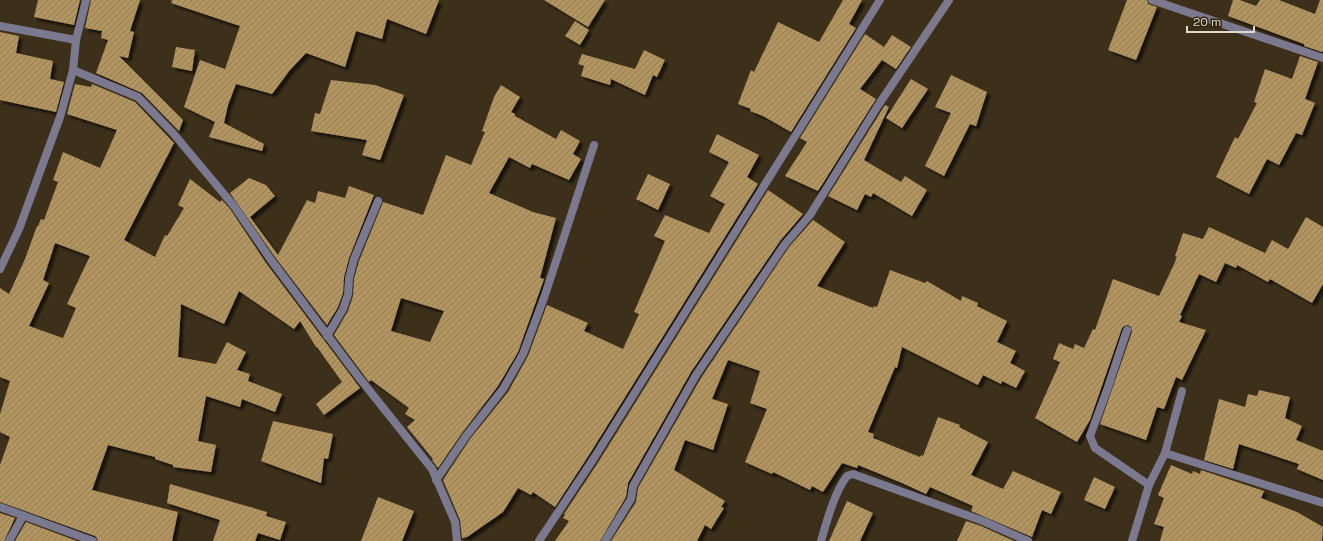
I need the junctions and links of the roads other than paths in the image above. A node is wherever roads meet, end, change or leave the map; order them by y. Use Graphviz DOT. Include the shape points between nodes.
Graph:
graph roads {
  1 [pos="86,0"];
  2 [pos="880,0"];
  3 [pos="949,0"];
  4 [pos="1152,0"];
  5 [pos="0,26"];
  6 [pos="76,40"];
  7 [pos="1323,58"];
  8 [pos="73,70"];
  9 [pos="594,145"];
  10 [pos="378,201"];
  11 [pos="0,269"];
  12 [pos="1127,330"];
  13 [pos="328,336"];
  14 [pos="1182,391"];
  15 [pos="1165,453"];
  16 [pos="436,480"];
  17 [pos="1149,485"];
  18 [pos="1323,504"];
  19 [pos="0,507"];
  20 [pos="23,516"];
  21 [pos="9,541"];
  22 [pos="93,541"];
  23 [pos="457,541"];
  24 [pos="539,541"];
  25 [pos="605,541"];
  26 [pos="821,541"];
  27 [pos="1028,541"];
  28 [pos="1132,541"];
  1 -- 6 [label="street"];
  2 -- 24 [label="street" via="594,458"];
  3 -- 25 [label="street" via="877,107 810,215 785,244 696,375 633,486 631,499"];
  4 -- 7 [label="street"];
  5 -- 6 [label="street"];
  6 -- 8 [label="street"];
  8 -- 11 [label="street" via="60,117 19,229"];
  8 -- 13 [label="street" via="138,97 173,133 234,206"];
  9 -- 16 [label="street" via="523,354 503,389"];
  10 -- 13 [label="street" via="354,260 343,309"];
  12 -- 17 [label="street" via="1090,436 1094,448"];
  13 -- 16 [label="street" via="432,469"];
  14 -- 15 [label="street"];
  15 -- 17 [label="street"];
  15 -- 18 [label="street"];
  16 -- 23 [label="street" via="455,522"];
  17 -- 28 [label="street"];
  19 -- 20 [label="street"];
  20 -- 21 [label="street"];
  20 -- 22 [label="street"];
  26 -- 27 [label="street" via="842,482 853,474 984,521"];
}
